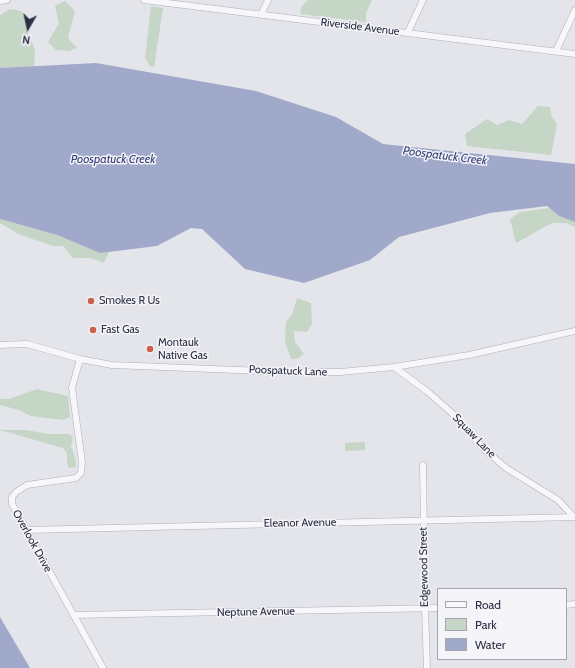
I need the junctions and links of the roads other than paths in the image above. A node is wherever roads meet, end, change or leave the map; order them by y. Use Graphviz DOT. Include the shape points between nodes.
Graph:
graph roads {
  1 [pos="7,0"];
  2 [pos="144,0"];
  3 [pos="268,0"];
  4 [pos="423,0"];
  5 [pos="0,1"];
  6 [pos="575,10"];
  7 [pos="261,15"];
  8 [pos="408,32"];
  9 [pos="556,51"];
  10 [pos="575,54"];
  11 [pos="575,331"];
  12 [pos="0,345"];
  13 [pos="80,359"];
  14 [pos="394,367"];
  15 [pos="423,465"];
  16 [pos="574,517"];
  17 [pos="423,520"];
  18 [pos="26,530"];
  19 [pos="425,608"];
  20 [pos="437,608"];
  21 [pos="73,616"];
  22 [pos="103,668"];
  23 [pos="427,668"];
  1 -- 5 [label="street"];
  2 -- 7 [label="street, Riverside Avenue"];
  3 -- 7 [label="street"];
  4 -- 8 [label="street"];
  6 -- 9 [label="street"];
  7 -- 8 [label="street, Riverside Avenue"];
  8 -- 9 [label="street, Riverside Avenue"];
  9 -- 10 [label="street, Riverside Avenue"];
  11 -- 14 [label="street, Poospatuck Lane" via="469,355"];
  12 -- 13 [label="street, Poospatuck Lane" via="27,344"];
  13 -- 14 [label="street, Poospatuck Lane" via="112,365 289,372 340,372"];
  13 -- 18 [label="street, Overlook Drive" via="72,388 82,462 81,473 76,478 27,485 16,492 12,497 12,504"];
  14 -- 16 [label="street, Squaw Lane" via="453,414 485,450 506,468 558,500"];
  15 -- 17 [label="street, Edgewood Street"];
  16 -- 17 [label="street, Eleanor Avenue"];
  17 -- 18 [label="street, Eleanor Avenue"];
  17 -- 19 [label="street, Edgewood Street"];
  18 -- 21 [label="street, Overlook Drive"];
  19 -- 20 [label="street, Neptune Avenue"];
  19 -- 21 [label="street, Neptune Avenue"];
  19 -- 23 [label="street, Edgewood Street"];
  21 -- 22 [label="street, Overlook Drive"];
}
